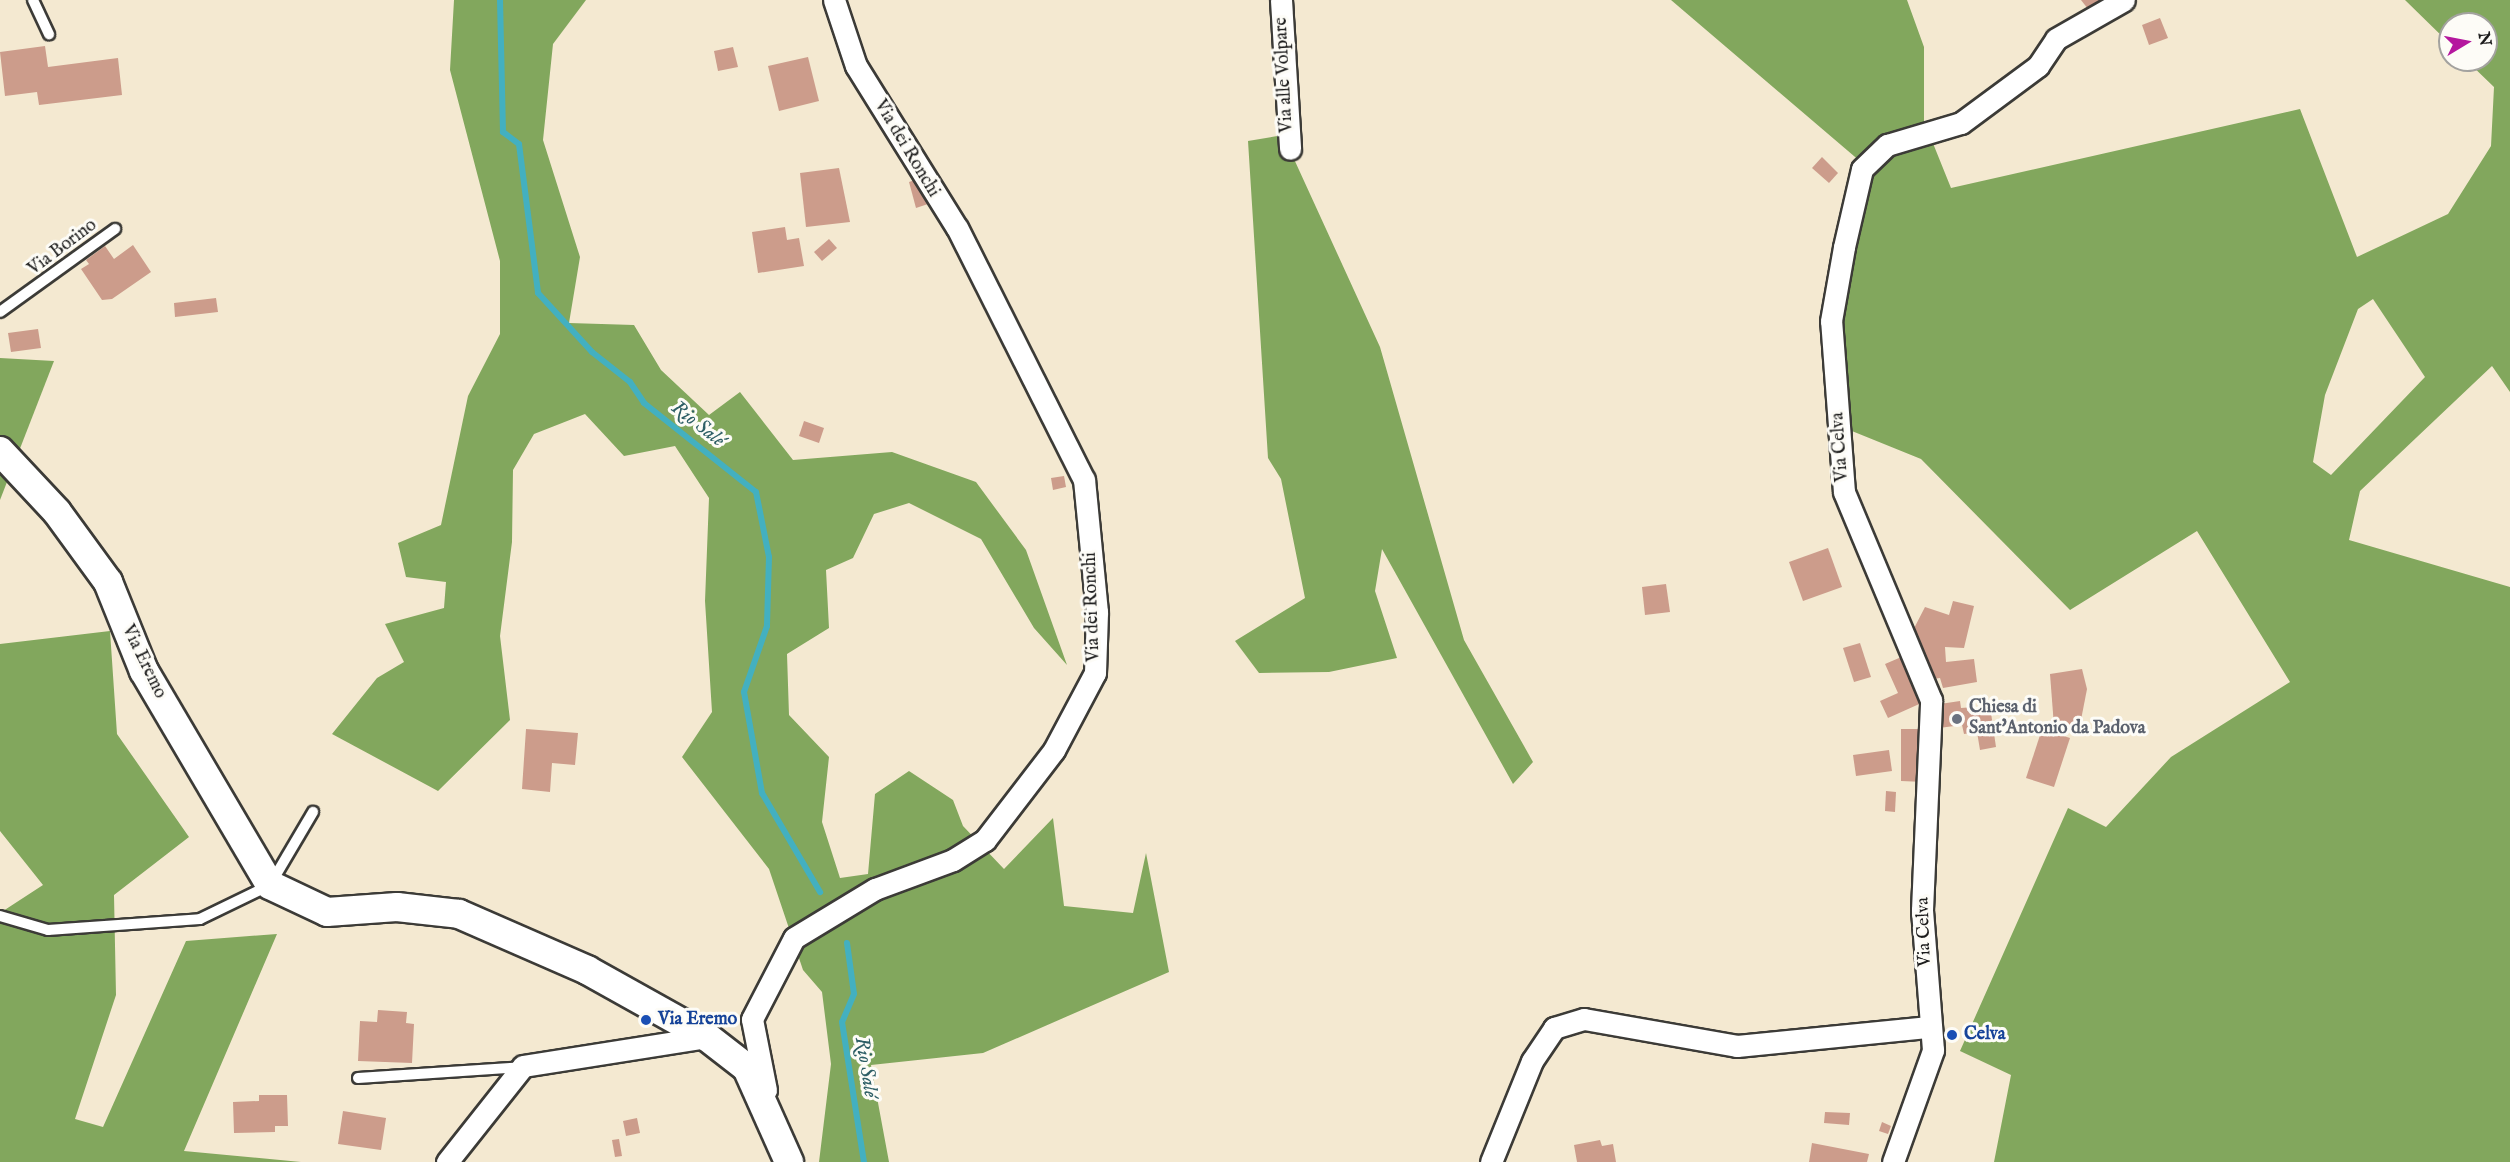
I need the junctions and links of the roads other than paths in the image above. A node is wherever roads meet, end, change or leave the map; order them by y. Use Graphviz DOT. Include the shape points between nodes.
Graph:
graph roads {
  1 [pos="33,0"];
  2 [pos="834,0"];
  3 [pos="1281,0"];
  4 [pos="2124,0"];
  5 [pos="50,34"];
  6 [pos="1290,149"];
  7 [pos="115,229"];
  8 [pos="0,312"];
  9 [pos="0,451"];
  10 [pos="313,812"];
  11 [pos="270,885"];
  12 [pos="0,916"];
  13 [pos="1929,1027"];
  14 [pos="707,1037"];
  15 [pos="524,1066"];
  16 [pos="358,1078"];
  17 [pos="771,1115"];
  18 [pos="447,1162"];
  19 [pos="789,1162"];
  20 [pos="1491,1162"];
  21 [pos="1893,1162"];
  1 -- 5 [label="lane"];
  2 -- 17 [label="street, Via dei Ronchi" via="856,66 957,228 1084,480 1097,612 1095,673 1054,750 985,840 952,860 875,890 794,938 752,1019"];
  3 -- 6 [label="street, Via alle Volpare"];
  4 -- 13 [label="street, Via Celva" via="2056,39 2038,66 1961,123 1887,145 1862,169 1844,248 1831,321 1844,492 1931,700 1922,910"];
  7 -- 8 [label="lane, Via Borino"];
  9 -- 11 [label="street, Via Eremo" via="57,512 108,582 144,671"];
  10 -- 11 [label="lane"];
  11 -- 12 [label="lane" via="200,919 140,927 48,930"];
  11 -- 14 [label="street" via="327,912 397,907 459,915 586,970"];
  13 -- 20 [label="street" via="1737,1046 1584,1019 1554,1028 1532,1061"];
  13 -- 21 [label="street, Via Celva" via="1933,1050"];
  14 -- 15 [label="street"];
  14 -- 17 [label="street" via="747,1068"];
  15 -- 16 [label="lane"];
  15 -- 18 [label="street"];
  17 -- 19 [label="street"];
}
